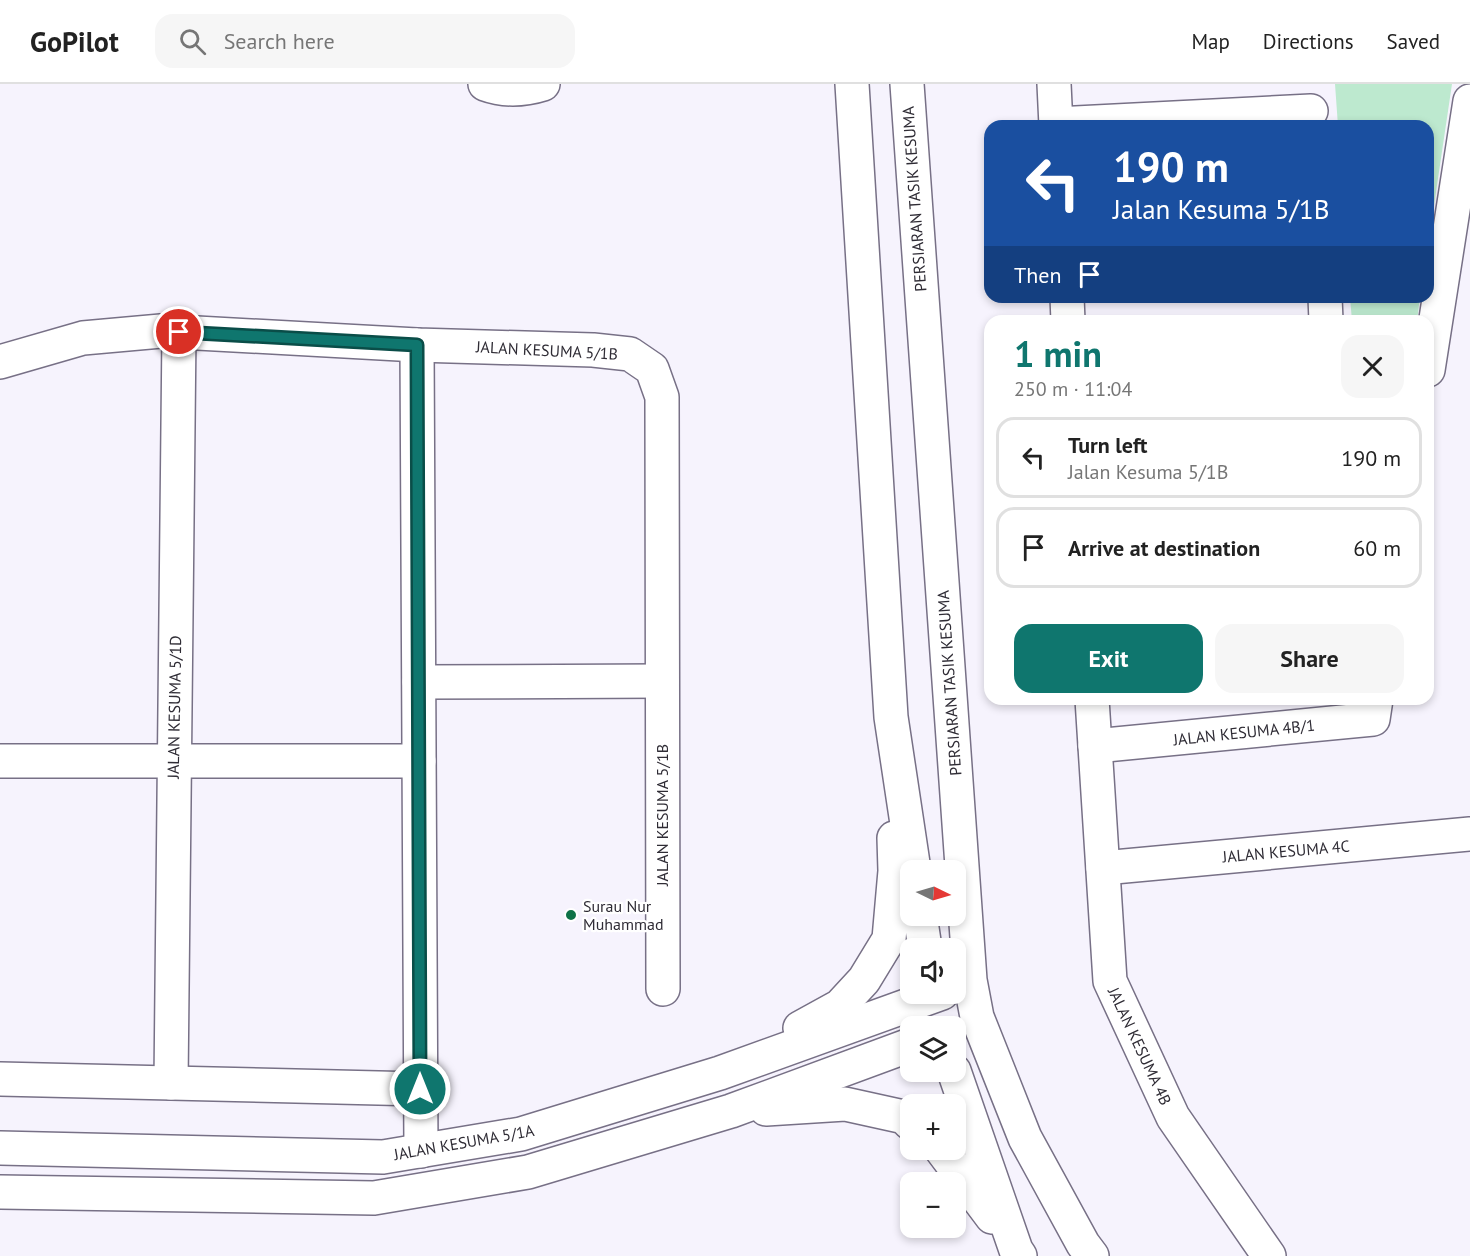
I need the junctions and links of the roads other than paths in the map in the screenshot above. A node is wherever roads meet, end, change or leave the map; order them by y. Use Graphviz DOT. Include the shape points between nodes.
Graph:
graph roads {
  1 [pos="484,84"];
  2 [pos="543,84"];
  3 [pos="852,84"];
  4 [pos="907,84"];
  5 [pos="1054,84"];
  6 [pos="1470,101"];
  7 [pos="1311,107"];
  8 [pos="1056,120"];
  9 [pos="1127,120"];
  10 [pos="179,332"];
  11 [pos="1434,332"];
  12 [pos="417,345"];
  13 [pos="0,362"];
  14 [pos="662,681"];
  15 [pos="419,682"];
  16 [pos="1092,705"];
  17 [pos="1361,706"];
  18 [pos="891,717"];
  19 [pos="1095,746"];
  20 [pos="0,761"];
  21 [pos="419,761"];
  22 [pos="173,762"];
  23 [pos="1470,834"];
  24 [pos="912,860"];
  25 [pos="1103,868"];
  26 [pos="943,938"];
  27 [pos="663,989"];
  28 [pos="922,1004"];
  29 [pos="951,1004"];
  30 [pos="961,1016"];
  31 [pos="966,1022"];
  32 [pos="900,1049"];
  33 [pos="720,1073"];
  34 [pos="0,1078"];
  35 [pos="958,1082"];
  36 [pos="171,1083"];
  37 [pos="420,1089"];
  38 [pos="731,1111"];
  39 [pos="900,1117"];
  40 [pos="0,1148"];
  41 [pos="421,1150"];
  42 [pos="950,1160"];
  43 [pos="0,1192"];
  44 [pos="1018,1253"];
  45 [pos="1092,1256"];
  46 [pos="1269,1256"];
  1 -- 2 [label="street" via="525,89"];
  3 -- 18 [label="street"];
  4 -- 26 [label="street, PERSIARAN TASIK KESUMA"];
  5 -- 8 [label="street"];
  6 -- 11 [label="street"];
  7 -- 9 [label="street"];
  10 -- 12 [label="street, JALAN KESUMA 5/1B"];
  10 -- 13 [label="street, JALAN KESUMA 5/1B" via="161,330 83,338"];
  10 -- 22 [label="street, JALAN KESUMA 5/1D"];
  12 -- 14 [label="street, JALAN KESUMA 5/1B" via="593,350 630,354 652,369 663,397"];
  12 -- 15 [label="street"];
  14 -- 15 [label="street"];
  14 -- 27 [label="street, JALAN KESUMA 5/1B"];
  15 -- 21 [label="street"];
  16 -- 19 [label="street, JALAN KESUMA 4B"];
  17 -- 19 [label="street, JALAN KESUMA 4B/1"];
  18 -- 24 [label="street"];
  18 -- 33 [label="street" via="895,871 889,939 864,980 840,1006"];
  19 -- 25 [label="street, JALAN KESUMA 4B"];
  20 -- 22 [label="street"];
  21 -- 22 [label="street"];
  21 -- 37 [label="street"];
  22 -- 36 [label="street, JALAN KESUMA 5/1D"];
  23 -- 25 [label="street, JALAN KESUMA 4C"];
  25 -- 46 [label="street, JALAN KESUMA 4B" via="1110,981 1173,1117"];
  28 -- 33 [label="street, JALAN KESUMA 5/1A"];
  29 -- 30 [label="street, PERSIARAN TASIK KESUMA"];
  31 -- 45 [label="street, PERSIARAN TASIK KESUMA" via="1025,1138"];
  32 -- 38 [label="street"];
  33 -- 41 [label="street, JALAN KESUMA 5/1A" via="521,1134"];
  34 -- 36 [label="street"];
  35 -- 44 [label="street"];
  36 -- 37 [label="street"];
  37 -- 41 [label="street"];
  38 -- 39 [label="street" via="845,1104"];
  38 -- 43 [label="street" via="528,1172 374,1198"];
  40 -- 41 [label="street, JALAN KESUMA 5/1A" via="382,1157"];
  42 -- 44 [label="street"];
}
